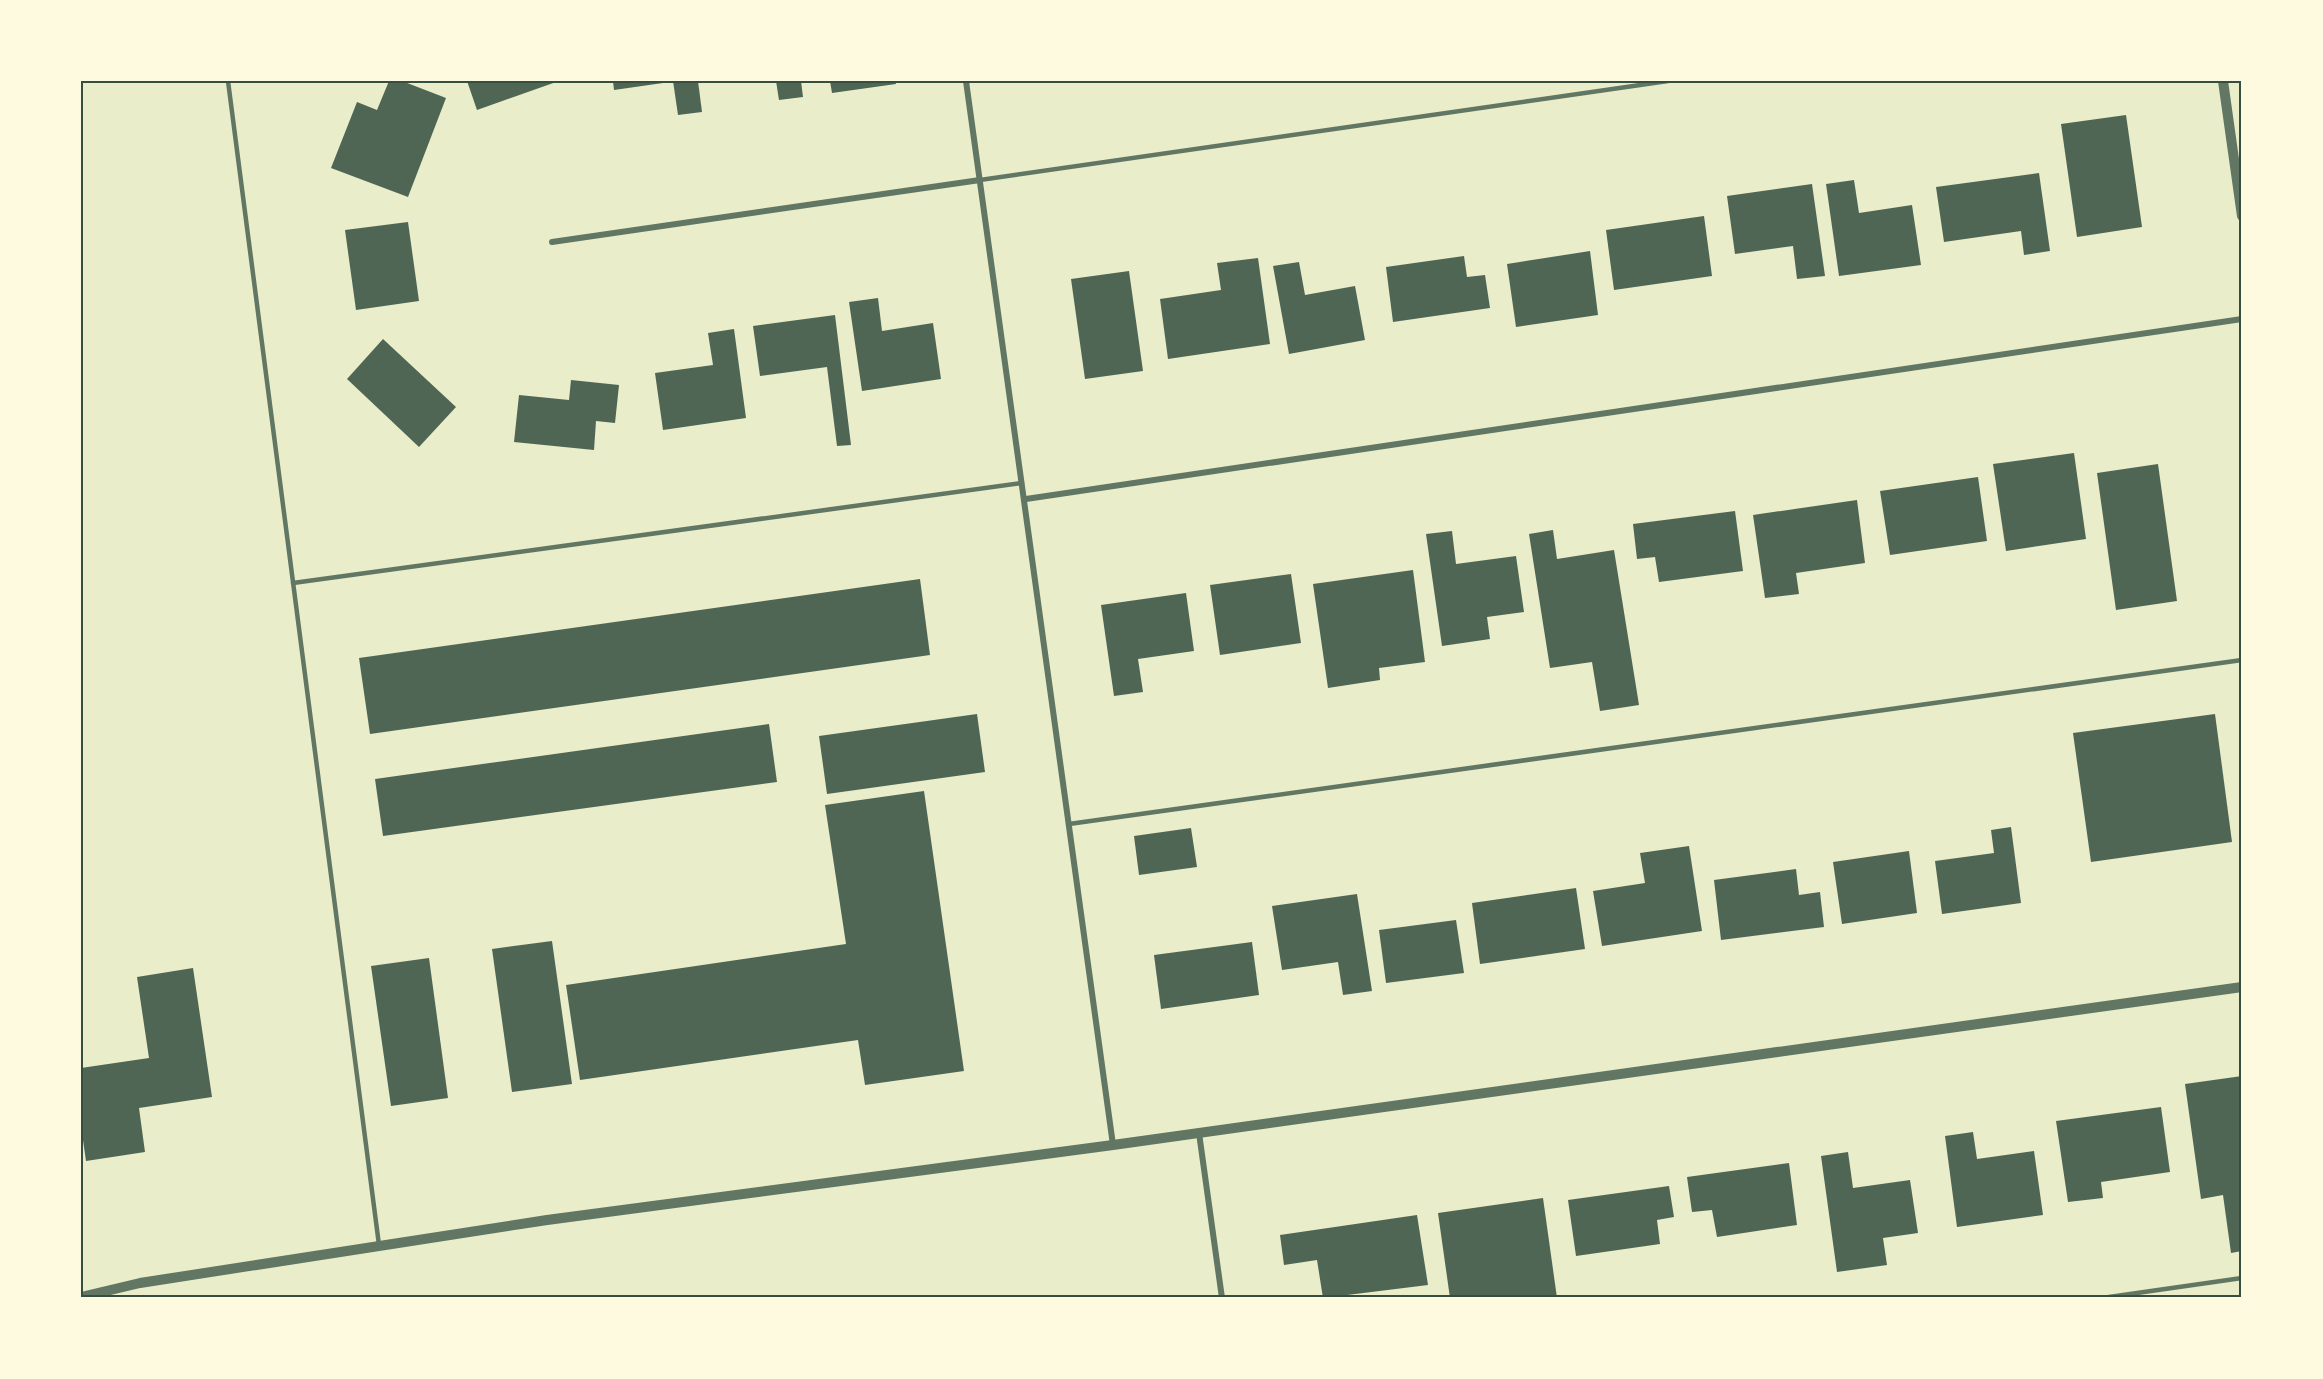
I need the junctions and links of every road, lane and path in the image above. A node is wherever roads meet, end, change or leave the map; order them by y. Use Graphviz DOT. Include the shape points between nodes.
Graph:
graph roads {
  1 [pos="228,81"];
  2 [pos="966,81"];
  3 [pos="1668,81"];
  4 [pos="2223,81"];
  5 [pos="980,180"];
  6 [pos="2242,216"];
  7 [pos="552,242"];
  8 [pos="2242,319"];
  9 [pos="1023,483"];
  10 [pos="1026,499"];
  11 [pos="293,583"];
  12 [pos="2242,660"];
  13 [pos="1069,824"];
  14 [pos="2242,987"];
  15 [pos="1199,1133"];
  16 [pos="1113,1145"];
  17 [pos="379,1246"];
  18 [pos="2242,1278"];
  19 [pos="81,1297"];
  20 [pos="1222,1298"];
  21 [pos="2102,1298"];
  1 -- 11 [label="lane"];
  2 -- 5 [label="street"];
  3 -- 5 [label="lane"];
  4 -- 6 [label="street"];
  5 -- 7 [label="street"];
  5 -- 9 [label="street"];
  8 -- 10 [label="street"];
  9 -- 10 [label="street"];
  9 -- 11 [label="lane"];
  10 -- 13 [label="street"];
  11 -- 17 [label="lane"];
  12 -- 13 [label="lane"];
  13 -- 16 [label="street"];
  14 -- 15 [label="street"];
  15 -- 16 [label="street"];
  15 -- 20 [label="street"];
  16 -- 17 [label="street"];
  17 -- 19 [label="street" via="140,1283"];
  18 -- 21 [label="lane"];
}
